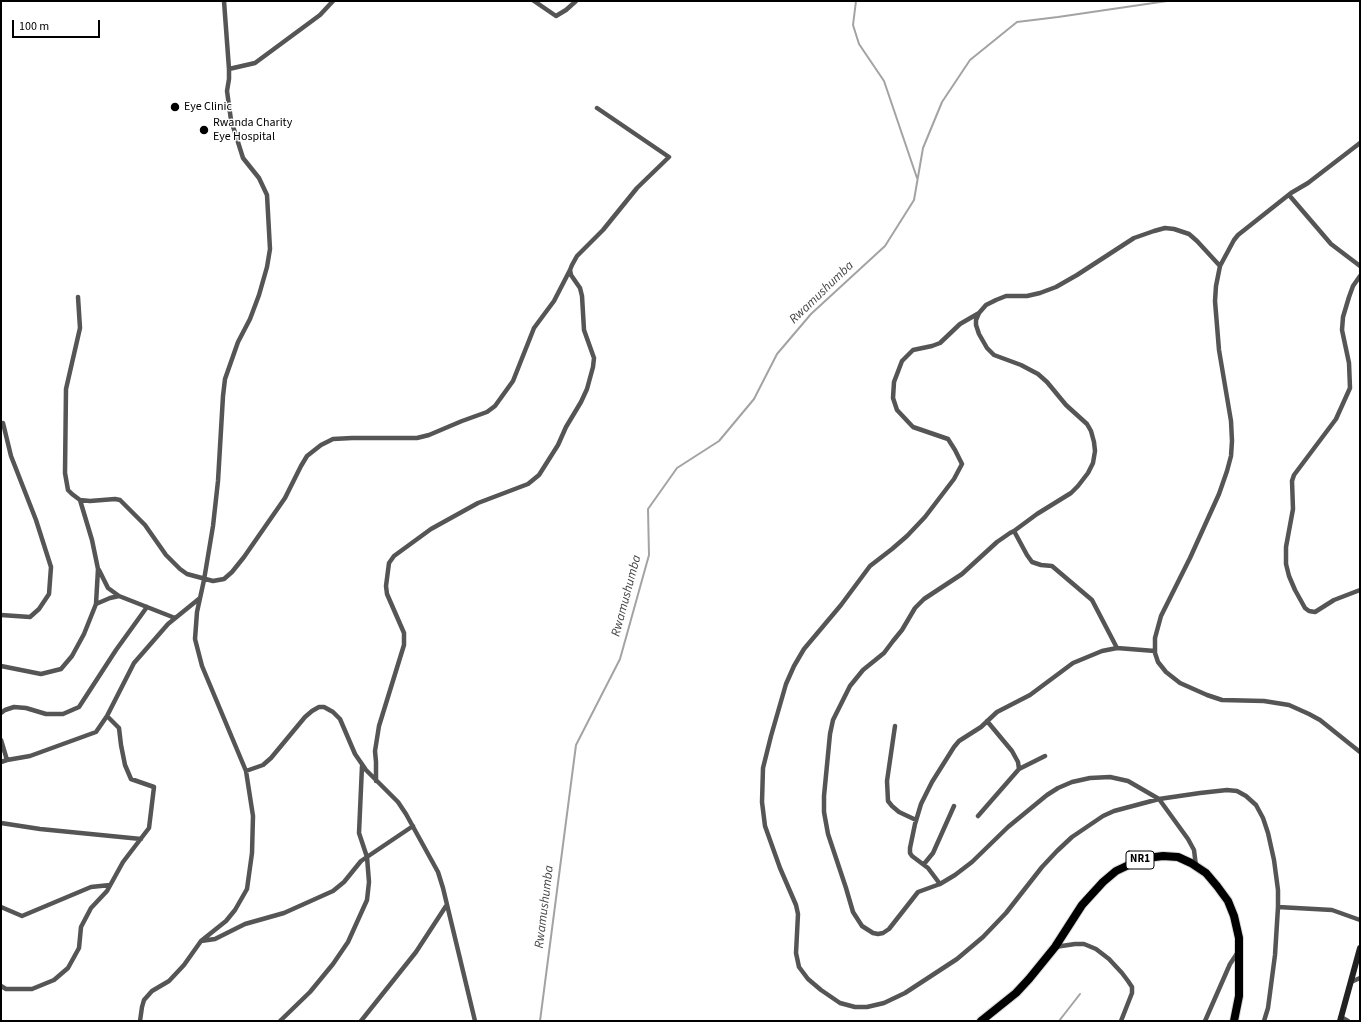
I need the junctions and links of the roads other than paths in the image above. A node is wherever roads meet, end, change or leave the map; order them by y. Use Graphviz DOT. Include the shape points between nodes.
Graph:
graph roads {
  1 [pos="224,1"];
  2 [pos="333,1"];
  3 [pos="534,1"];
  4 [pos="576,1"];
  5 [pos="229,69"];
  6 [pos="597,108"];
  7 [pos="1360,143"];
  8 [pos="1290,195"];
  9 [pos="1220,266"];
  10 [pos="1360,266"];
  11 [pos="570,270"];
  12 [pos="1360,276"];
  13 [pos="78,297"];
  14 [pos="979,313"];
  15 [pos="3,423"];
  16 [pos="80,500"];
  17 [pos="1014,531"];
  18 [pos="98,570"];
  19 [pos="204,580"];
  20 [pos="1360,590"];
  21 [pos="119,596"];
  22 [pos="200,598"];
  23 [pos="96,604"];
  24 [pos="147,607"];
  25 [pos="1,615"];
  26 [pos="175,618"];
  27 [pos="1117,648"];
  28 [pos="1155,650"];
  29 [pos="1,666"];
  30 [pos="1,713"];
  31 [pos="107,716"];
  32 [pos="987,721"];
  33 [pos="895,726"];
  34 [pos="1,740"];
  35 [pos="1360,752"];
  36 [pos="1045,756"];
  37 [pos="7,760"];
  38 [pos="1,762"];
  39 [pos="362,765"];
  40 [pos="1019,769"];
  41 [pos="246,771"];
  42 [pos="376,781"];
  43 [pos="1160,799"];
  44 [pos="954,806"];
  45 [pos="978,816"];
  46 [pos="916,820"];
  47 [pos="1,823"];
  48 [pos="414,826"];
  49 [pos="141,839"];
  50 [pos="367,857"];
  51 [pos="924,864"];
  52 [pos="1196,866"];
  53 [pos="940,884"];
  54 [pos="110,885"];
  55 [pos="446,906"];
  56 [pos="1,907"];
  57 [pos="1278,907"];
  58 [pos="1360,920"];
  59 [pos="202,941"];
  60 [pos="1055,947"];
  61 [pos="1360,948"];
  62 [pos="1239,951"];
  63 [pos="1360,978"];
  64 [pos="1351,982"];
  65 [pos="1,986"];
  66 [pos="1340,1019"];
  67 [pos="140,1021"];
  68 [pos="280,1021"];
  69 [pos="361,1021"];
  70 [pos="475,1021"];
  71 [pos="982,1021"];
  72 [pos="1120,1021"];
  73 [pos="1206,1021"];
  74 [pos="1234,1021"];
  75 [pos="1264,1021"];
  76 [pos="1348,1021"];
  1 -- 5 [label="street"];
  2 -- 5 [label="street" via="320,15 255,63"];
  3 -- 4 [label="street" via="556,16"];
  5 -- 19 [label="street" via="227,91 231,120 243,158 263,183 267,195 270,249 267,268 250,319 238,342 225,379 218,481"];
  6 -- 11 [label="street" via="669,157 637,188 603,230 576,256"];
  7 -- 8 [label="street"];
  8 -- 9 [label="street" via="1238,235"];
  8 -- 10 [label="street" via="1331,244"];
  9 -- 14 [label="street" via="1197,240 1188,234 1165,228 1134,238 1056,287 1027,296 1001,298 986,305"];
  9 -- 28 [label="street" via="1215,301 1219,350 1231,420 1230,456 1219,494 1161,616"];
  11 -- 19 [label="street" via="554,301 534,328 513,380 495,406 487,412 417,438 333,439 321,445 307,456 285,498 232,572 224,579"];
  11 -- 42 [label="street" via="580,288 584,330 594,358 587,389 558,445 534,480 478,503 431,529 394,556 389,563 387,594 404,633 404,645 379,726 375,751"];
  12 -- 20 [label="street" via="1353,286 1343,317 1342,330 1349,364 1350,388 1336,419 1294,475 1286,564 1295,590 1309,611 1315,612 1334,600"];
  13 -- 16 [label="street" via="80,328 66,389 64,465 68,490"];
  14 -- 17 [label="street" via="976,325 986,348 994,355 1038,374 1087,424 1094,442 1093,463 1078,486"];
  14 -- 43 [label="street" via="960,324 940,343 913,350 902,361 894,382 893,398 897,410 912,427 948,440 962,464 954,480 925,517 907,536 870,566 804,649 786,684 771,736 763,768 762,802 765,826 796,905 796,953 799,967 808,979 840,1003 855,1007 884,1003 905,993 957,959 983,937 1042,867 1072,837 1114,811"];
  15 -- 25 [label="street" via="11,456 51,567 49,594 39,609 30,617"];
  16 -- 18 [label="street"];
  16 -- 19 [label="street" via="120,500 180,570"];
  17 -- 27 [label="street" via="1032,562 1052,566 1092,600"];
  17 -- 53 [label="street" via="997,542 962,574 936,590 915,608 884,653 863,670 850,686 833,720 830,734 825,772 824,812 828,834 858,922 873,933 883,933 918,892"];
  18 -- 21 [label="street" via="108,588"];
  18 -- 23 [label="street"];
  19 -- 22 [label="street"];
  21 -- 23 [label="street"];
  21 -- 24 [label="street"];
  22 -- 26 [label="street"];
  22 -- 41 [label="street" via="196,639 202,666"];
  23 -- 29 [label="street" via="84,634 72,656 61,669 41,674"];
  24 -- 26 [label="street"];
  24 -- 30 [label="street" via="79,707 63,714 46,714 14,707"];
  26 -- 31 [label="street" via="134,663"];
  27 -- 28 [label="street"];
  27 -- 32 [label="street" via="1102,651 1073,663 1030,695 997,712"];
  28 -- 35 [label="street" via="1158,662 1180,683 1222,700 1264,701 1289,706 1320,720"];
  31 -- 37 [label="street" via="96,732 30,756"];
  31 -- 49 [label="street" via="119,728 120,745 131,779 154,787 149,828"];
  32 -- 40 [label="street" via="1012,751"];
  32 -- 46 [label="street" via="954,747 932,782"];
  33 -- 46 [label="street" via="887,781 888,801 899,812"];
  34 -- 37 [label="street"];
  36 -- 40 [label="street"];
  37 -- 38 [label="street"];
  39 -- 41 [label="street" via="340,719 333,712 319,707 305,717 271,758 263,765"];
  39 -- 42 [label="street"];
  39 -- 50 [label="street" via="359,833"];
  40 -- 45 [label="street"];
  41 -- 59 [label="street" via="253,816 252,853 247,889 226,921"];
  42 -- 48 [label="street" via="398,802"];
  43 -- 52 [label="street" via="1194,850"];
  43 -- 53 [label="street" via="1128,781 1110,777 1072,782 1047,795 1008,827 972,862"];
  43 -- 57 [label="street" via="1227,790 1237,791 1256,805 1264,818 1268,833 1278,890"];
  44 -- 51 [label="street" via="933,853"];
  46 -- 51 [label="street" via="910,853"];
  47 -- 49 [label="street"];
  48 -- 50 [label="street"];
  48 -- 55 [label="street" via="438,872"];
  49 -- 54 [label="street" via="123,862"];
  50 -- 59 [label="street" via="333,891 284,913 245,924"];
  50 -- 68 [label="street" via="367,900 348,942 310,992"];
  51 -- 53 [label="street"];
  52 -- 60 [label="highway, NR1" via="1178,857 1163,856 1147,858 1116,871 1082,905"];
  52 -- 62 [label="highway, NR1" via="1217,886 1228,901 1239,938"];
  54 -- 56 [label="street" via="91,887 22,916"];
  54 -- 65 [label="street" via="91,908 81,927 79,948 68,968 54,980 32,989 6,989"];
  55 -- 69 [label="street" via="416,952"];
  55 -- 70 [label="street"];
  57 -- 58 [label="street" via="1332,910"];
  57 -- 75 [label="street" via="1275,955"];
  59 -- 67 [label="street" via="169,981 152,991 144,1000"];
  60 -- 71 [label="highway, NR1" via="1016,993"];
  60 -- 72 [label="street" via="1084,944 1109,959 1132,987"];
  61 -- 64 [label="main road"];
  62 -- 73 [label="street" via="1230,964"];
  62 -- 74 [label="highway, NR1" via="1238,996"];
  63 -- 64 [label="street"];
  64 -- 66 [label="main road"];
  66 -- 76 [label="street"];
}
